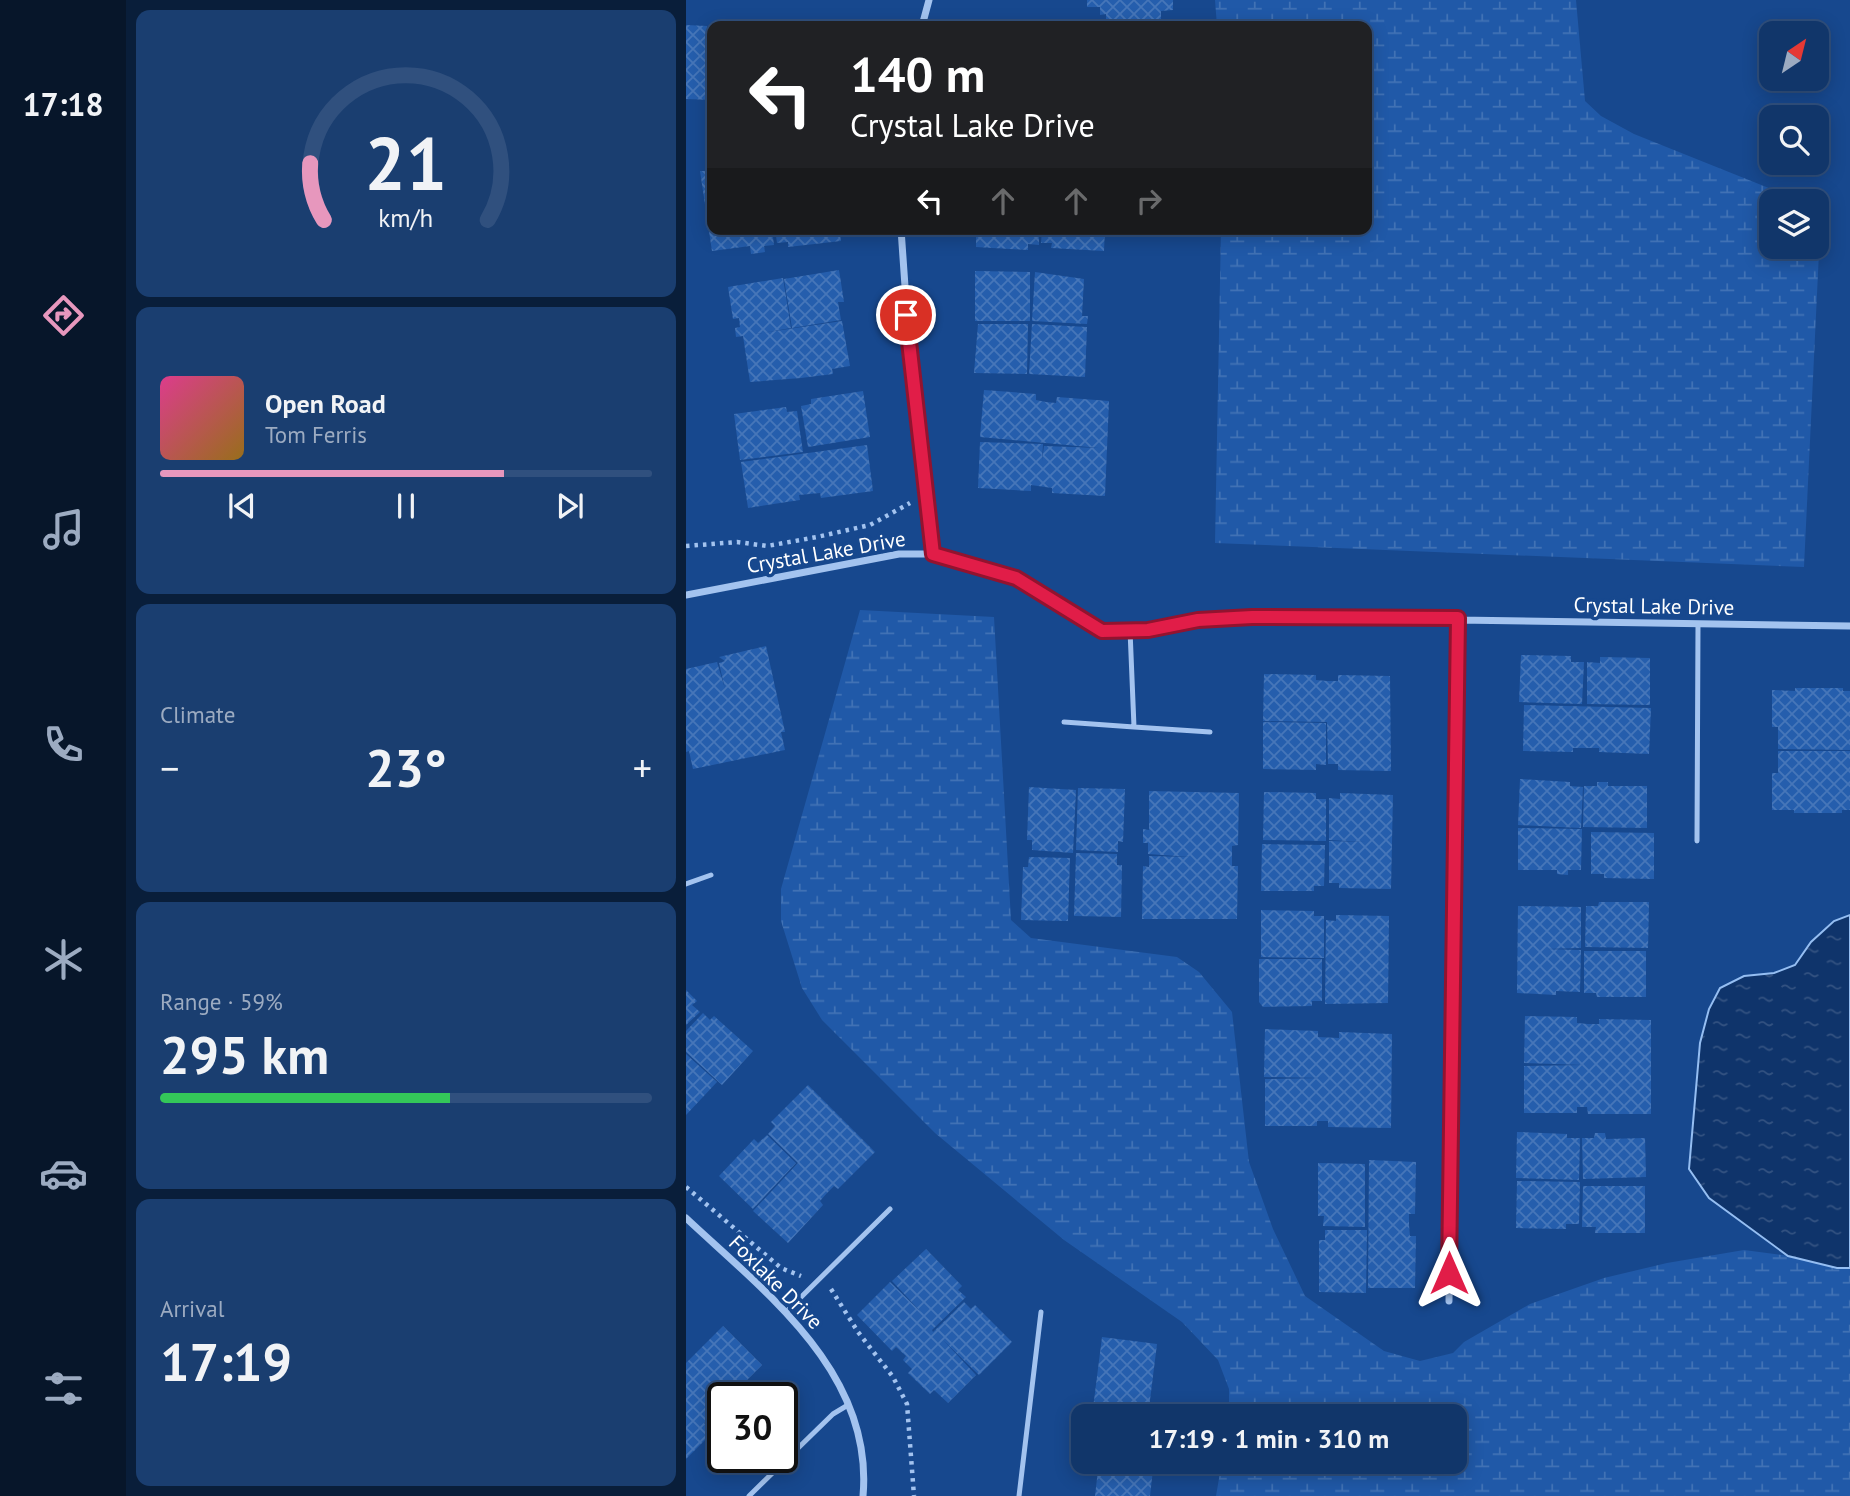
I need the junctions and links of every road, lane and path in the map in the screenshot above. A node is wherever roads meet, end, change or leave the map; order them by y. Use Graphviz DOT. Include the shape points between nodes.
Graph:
graph roads {
  1 [pos="929,0"];
  2 [pos="923,21"];
  3 [pos="901,235"];
  4 [pos="928,502"];
  5 [pos="686,546"];
  6 [pos="933,554"];
  7 [pos="686,595"];
  8 [pos="1458,618"];
  9 [pos="1698,625"];
  10 [pos="1850,626"];
  11 [pos="1130,630"];
  12 [pos="1064,722"];
  13 [pos="1134,727"];
  14 [pos="1210,732"];
  15 [pos="1697,841"];
  16 [pos="711,876"];
  17 [pos="686,884"];
  18 [pos="686,1188"];
  19 [pos="890,1209"];
  20 [pos="686,1219"];
  21 [pos="817,1282"];
  22 [pos="1449,1301"];
  23 [pos="786,1312"];
  24 [pos="1041,1312"];
  25 [pos="848,1405"];
  26 [pos="749,1496"];
  27 [pos="863,1496"];
  28 [pos="914,1496"];
  29 [pos="1019,1496"];
  1 -- 2 [label="street"];
  3 -- 4 [label="street"];
  4 -- 5 [label="path" via="907,503 870,525 805,539 767,545"];
  4 -- 6 [label="street"];
  6 -- 7 [label="street, Crystal Lake Drive" via="899,554"];
  6 -- 11 [label="street, Crystal Lake Drive" via="1016,578 1102,631"];
  8 -- 9 [label="street, Crystal Lake Drive"];
  8 -- 11 [label="street, Crystal Lake Drive" via="1252,617"];
  8 -- 22 [label="street"];
  9 -- 10 [label="street, Crystal Lake Drive"];
  9 -- 15 [label="lane"];
  11 -- 13 [label="lane"];
  12 -- 13 [label="lane"];
  13 -- 14 [label="lane"];
  16 -- 17 [label="lane"];
  18 -- 21 [label="path" via="781,1268"];
  19 -- 21 [label="lane"];
  20 -- 23 [label="street, Foxlake Drive"];
  21 -- 23 [label="lane"];
  21 -- 28 [label="path" via="831,1288 907,1404"];
  23 -- 25 [label="street, Foxlake Drive" via="824,1357"];
  24 -- 29 [label="lane"];
  25 -- 26 [label="lane"];
  25 -- 27 [label="street, Foxlake Drive" via="859,1440"];
}
